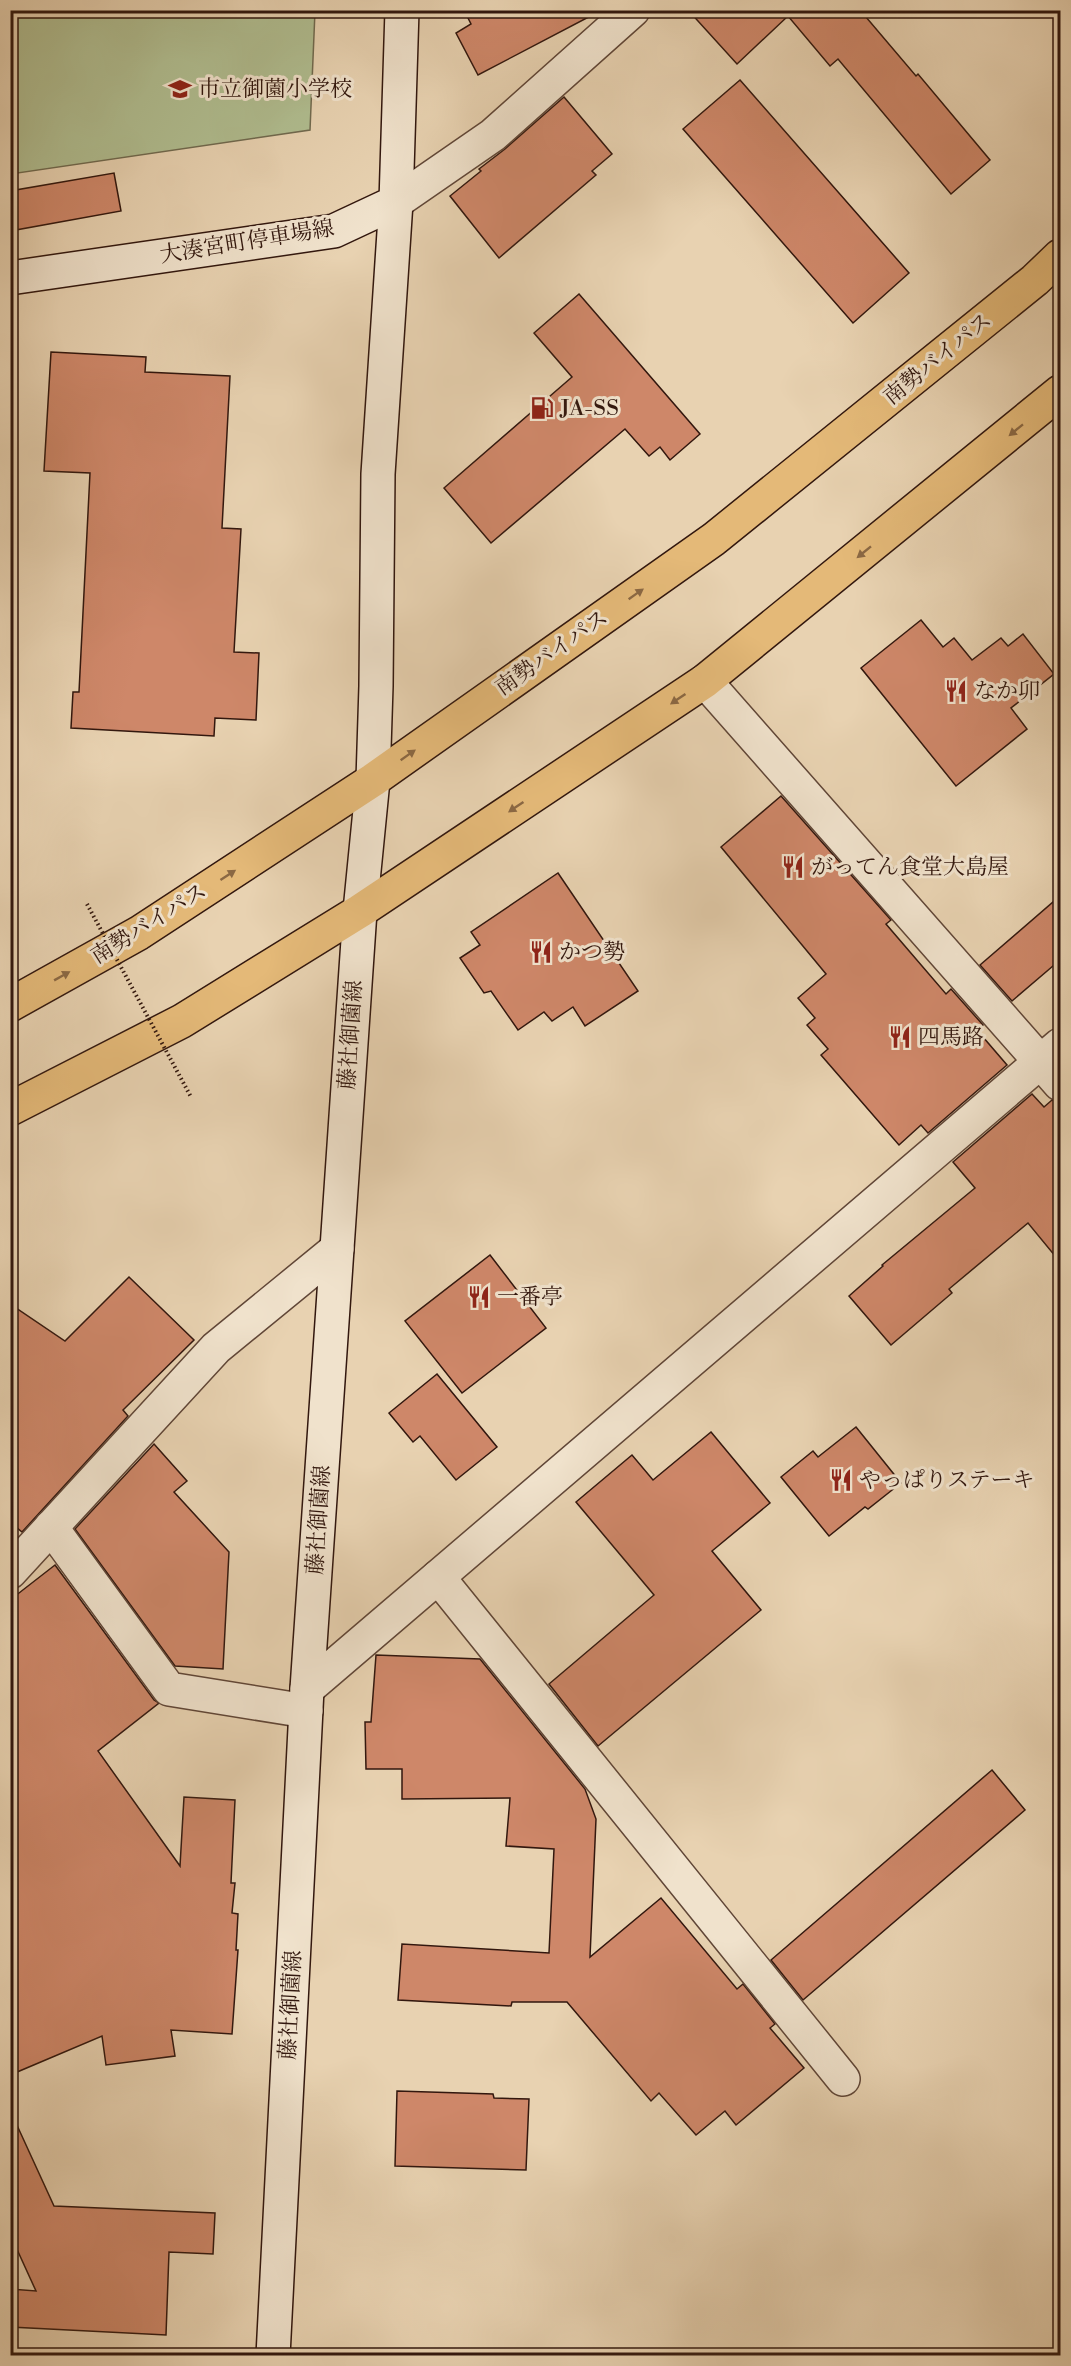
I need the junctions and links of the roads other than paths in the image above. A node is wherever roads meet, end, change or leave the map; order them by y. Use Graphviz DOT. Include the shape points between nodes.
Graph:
graph roads {
  1 [pos="402,10"];
  2 [pos="633,10"];
  3 [pos="396,202"];
  4 [pos="1060,256"];
  5 [pos="10,278"];
  6 [pos="1060,392"];
  7 [pos="705,681"];
  8 [pos="373,780"];
  9 [pos="360,911"];
  10 [pos="10,1005"];
  11 [pos="1054,1063"];
  12 [pos="10,1109"];
  13 [pos="337,1249"];
  14 [pos="51,1527"];
  15 [pos="10,1572"];
  16 [pos="438,1577"];
  17 [pos="307,1700"];
  18 [pos="843,2079"];
  19 [pos="273,2355"];
  1 -- 3 [label="street"];
  2 -- 3 [label="street, 大湊宮町停車場線" via="493,135"];
  3 -- 5 [label="street, 大湊宮町停車場線" via="334,231"];
  3 -- 8 [label="street, 藤社御薗線" via="378,474"];
  8 -- 4 [label="highway, 南勢バイパス, one-way" via="714,539"];
  6 -- 7 [label="highway, one-way"];
  7 -- 9 [label="highway, one-way"];
  7 -- 11 [label="street"];
  8 -- 9 [label="street, 藤社御薗線"];
  10 -- 8 [label="highway, 南勢バイパス, one-way" via="139,933"];
  9 -- 12 [label="highway" via="182,1022"];
  9 -- 13 [label="street, 藤社御薗線"];
  11 -- 16 [label="street"];
  13 -- 14 [label="street" via="216,1348"];
  13 -- 17 [label="street, 藤社御薗線"];
  14 -- 15 [label="street"];
  14 -- 17 [label="street" via="169,1689"];
  16 -- 17 [label="street"];
  16 -- 18 [label="street"];
  17 -- 19 [label="street, 藤社御薗線"];
}
